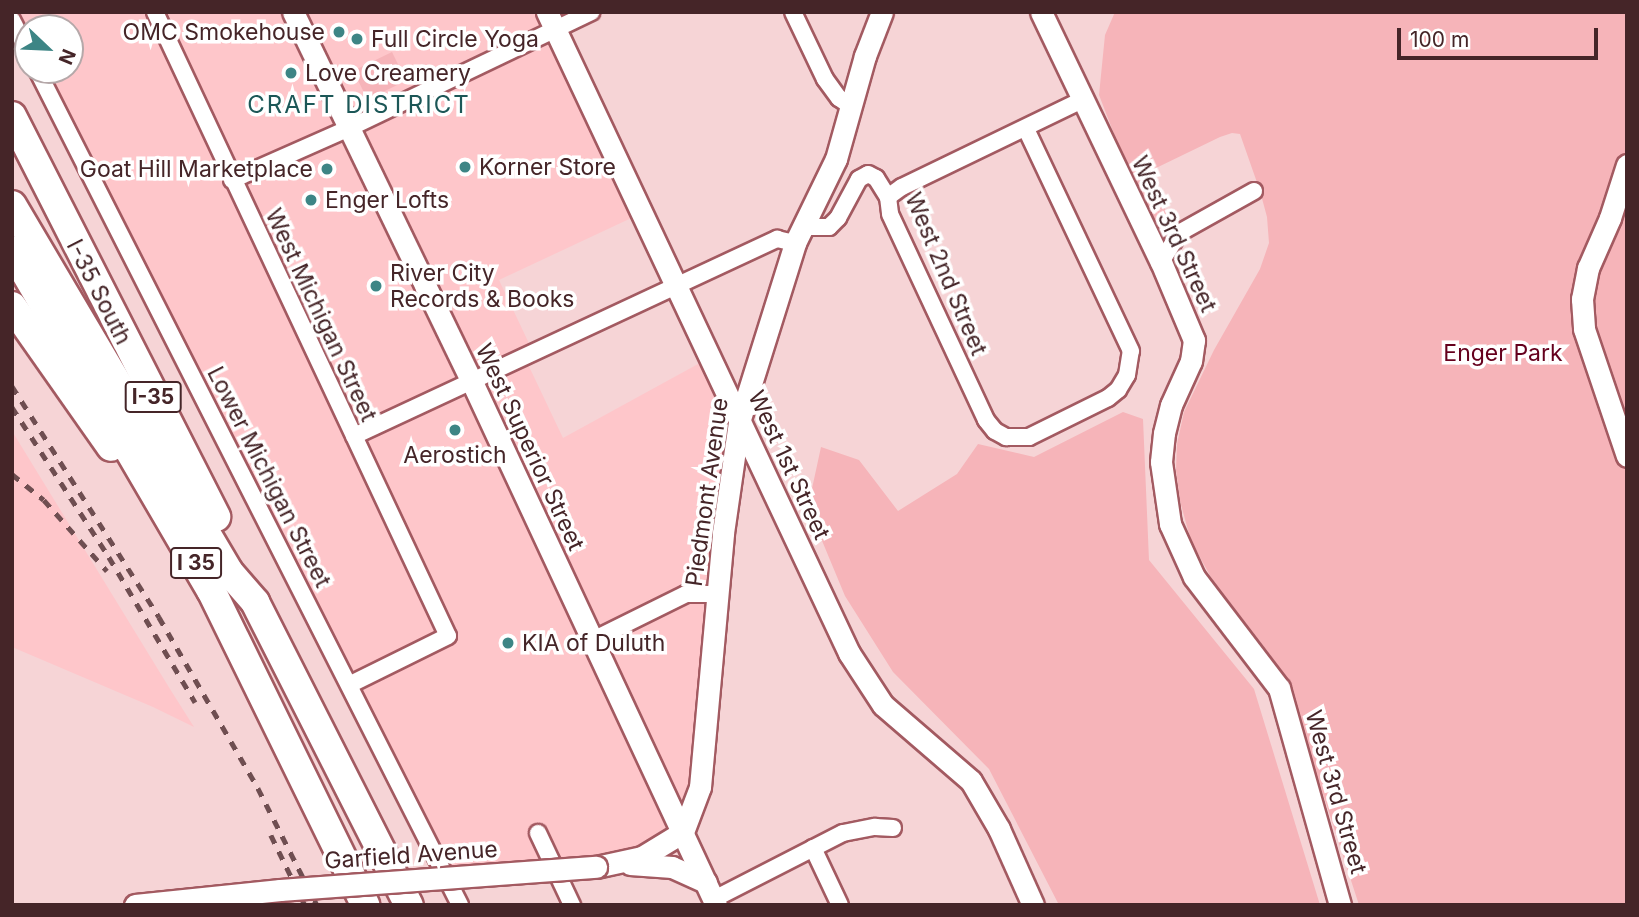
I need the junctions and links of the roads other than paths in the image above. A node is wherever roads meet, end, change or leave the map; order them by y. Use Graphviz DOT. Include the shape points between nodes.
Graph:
graph roads {
  1 [pos="155,12"];
  2 [pos="293,12"];
  3 [pos="591,12"];
  4 [pos="793,12"];
  5 [pos="882,12"];
  6 [pos="1041,12"];
  7 [pos="551,21"];
  8 [pos="44,84"];
  9 [pos="1082,100"];
  10 [pos="852,107"];
  11 [pos="347,129"];
  12 [pos="1026,129"];
  13 [pos="14,131"];
  14 [pos="1627,165"];
  15 [pos="232,180"];
  16 [pos="1254,191"];
  17 [pos="888,197"];
  18 [pos="12,205"];
  19 [pos="798,235"];
  20 [pos="12,250"];
  21 [pos="1161,262"];
  22 [pos="676,287"];
  23 [pos="12,306"];
  24 [pos="472,382"];
  25 [pos="740,422"];
  26 [pos="354,436"];
  27 [pos="1627,456"];
  28 [pos="211,590"];
  29 [pos="718,594"];
  30 [pos="255,602"];
  31 [pos="591,641"];
  32 [pos="349,685"];
  33 [pos="893,828"];
  34 [pos="683,832"];
  35 [pos="538,833"];
  36 [pos="813,848"];
  37 [pos="621,864"];
  38 [pos="712,895"];
  39 [pos="135,905"];
  40 [pos="365,905"];
  41 [pos="409,905"];
  42 [pos="460,905"];
  43 [pos="572,905"];
  44 [pos="840,905"];
  45 [pos="1033,905"];
  46 [pos="1340,905"];
  1 -- 15 [label="street, West Michigan Street"];
  2 -- 11 [label="street, West Superior Street"];
  3 -- 7 [label="street"];
  4 -- 10 [label="street" via="825,79"];
  5 -- 10 [label="street, Piedmont Avenue"];
  6 -- 9 [label="street, West 3rd Street"];
  7 -- 11 [label="street"];
  7 -- 22 [label="street, West 1st Street"];
  8 -- 32 [label="street, Lower Michigan Street"];
  9 -- 12 [label="street"];
  9 -- 21 [label="street, West 3rd Street"];
  10 -- 19 [label="street, Piedmont Avenue" via="828,178"];
  11 -- 15 [label="street"];
  11 -- 24 [label="street, West Superior Street"];
  12 -- 17 [label="street"];
  12 -- 17 [label="street, West 2nd Street" via="1131,351 1118,390 1029,437 1006,437 986,420 890,214"];
  13 -- 30 [label="highway, I-35 South / I-35" via="198,478"];
  14 -- 27 [label="street" via="1588,268 1582,299 1584,329"];
  15 -- 26 [label="street, West Michigan Street"];
  16 -- 21 [label="street" via="1179,233"];
  17 -- 19 [label="street, West 2nd Street" via="868,174 859,179 829,227"];
  18 -- 30 [label="highway, I 35" via="229,572"];
  19 -- 22 [label="street" via="777,240"];
  19 -- 25 [label="street, Piedmont Avenue"];
  20 -- 28 [label="highway, I 35"];
  21 -- 46 [label="street, West 3rd Street" via="1194,340 1191,361 1164,433 1161,462 1170,524 1194,577 1279,688"];
  22 -- 24 [label="street"];
  22 -- 25 [label="street, West 1st Street"];
  23 -- 28 [label="highway"];
  24 -- 26 [label="street"];
  24 -- 31 [label="street, West Superior Street"];
  25 -- 29 [label="street, Piedmont Avenue"];
  25 -- 45 [label="street, West 1st Street" via="867,685 904,724 971,781 999,829"];
  26 -- 32 [label="street, West Michigan Street" via="448,636"];
  28 -- 40 [label="highway, I 35"];
  29 -- 31 [label="street" via="686,594"];
  29 -- 34 [label="street, Piedmont Avenue" via="700,788"];
  30 -- 41 [label="highway, I 35"];
  31 -- 34 [label="street, West Superior Street"];
  32 -- 42 [label="street, Lower Michigan Street"];
  33 -- 36 [label="street" via="862,828"];
  34 -- 37 [label="street, Garfield Avenue" via="652,852"];
  34 -- 38 [label="street, West Superior Street"];
  35 -- 43 [label="street"];
  36 -- 38 [label="street"];
  36 -- 44 [label="street"];
  37 -- 38 [label="street" via="672,867"];
  37 -- 39 [label="street, Garfield Avenue, bridge"];
}
